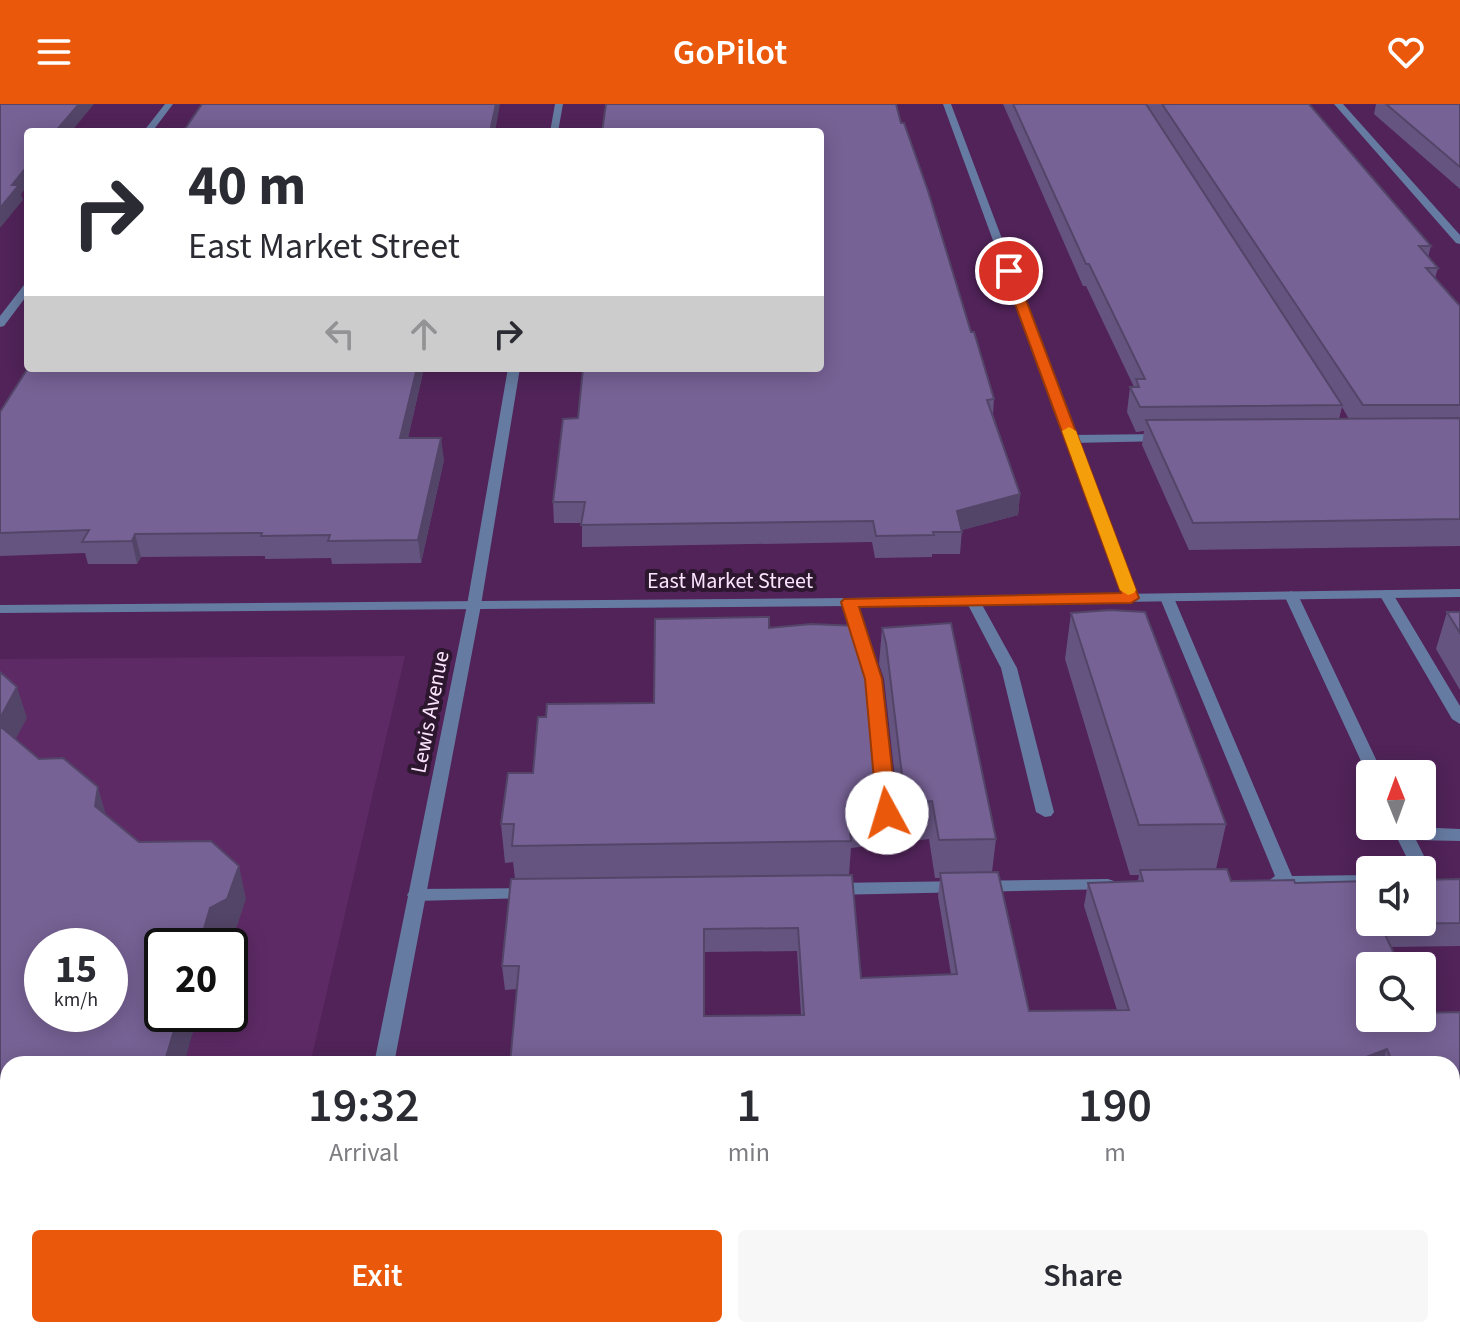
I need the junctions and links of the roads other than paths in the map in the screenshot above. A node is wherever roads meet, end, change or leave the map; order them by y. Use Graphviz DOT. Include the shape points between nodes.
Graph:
graph roads {
  1 [pos="169,104"];
  2 [pos="559,104"];
  3 [pos="947,104"];
  4 [pos="1338,104"];
  5 [pos="150,128"];
  6 [pos="555,128"];
  7 [pos="1460,241"];
  8 [pos="24,292"];
  9 [pos="0,324"];
  10 [pos="513,372"];
  11 [pos="1180,438"];
  12 [pos="1072,439"];
  13 [pos="1460,593"];
  14 [pos="1386,594"];
  15 [pos="1291,595"];
  16 [pos="1131,598"];
  17 [pos="1167,598"];
  18 [pos="973,601"];
  19 [pos="850,602"];
  20 [pos="474,605"];
  21 [pos="0,609"];
  22 [pos="1460,719"];
  23 [pos="1368,760"];
  24 [pos="1045,812"];
  25 [pos="887,813"];
  26 [pos="1436,833"];
  27 [pos="1460,835"];
  28 [pos="1436,880"];
  29 [pos="1449,880"];
  30 [pos="1356,881"];
  31 [pos="1286,882"];
  32 [pos="1254,883"];
  33 [pos="1128,884"];
  34 [pos="811,889"];
  35 [pos="542,893"];
  36 [pos="416,895"];
  37 [pos="386,1056"];
  1 -- 5 [label="street"];
  2 -- 6 [label="street"];
  3 -- 12 [label="street"];
  4 -- 7 [label="street"];
  8 -- 9 [label="street"];
  10 -- 20 [label="street, Lewis Avenue"];
  11 -- 12 [label="street"];
  12 -- 16 [label="street"];
  13 -- 14 [label="street, East Market Street"];
  14 -- 15 [label="street, East Market Street"];
  14 -- 22 [label="street"];
  15 -- 17 [label="street, East Market Street"];
  15 -- 23 [label="street"];
  16 -- 17 [label="street, East Market Street"];
  16 -- 18 [label="street, East Market Street"];
  17 -- 31 [label="street"];
  18 -- 19 [label="street, East Market Street"];
  18 -- 24 [label="street" via="1009,668"];
  19 -- 20 [label="street, East Market Street"];
  19 -- 25 [label="street" via="873,679"];
  20 -- 21 [label="street, East Market Street"];
  20 -- 36 [label="street, Lewis Avenue"];
  26 -- 27 [label="street"];
  28 -- 29 [label="street"];
  30 -- 31 [label="street"];
  31 -- 32 [label="street"];
  33 -- 34 [label="street"];
  35 -- 36 [label="street"];
  36 -- 37 [label="street, Lewis Avenue"];
}
